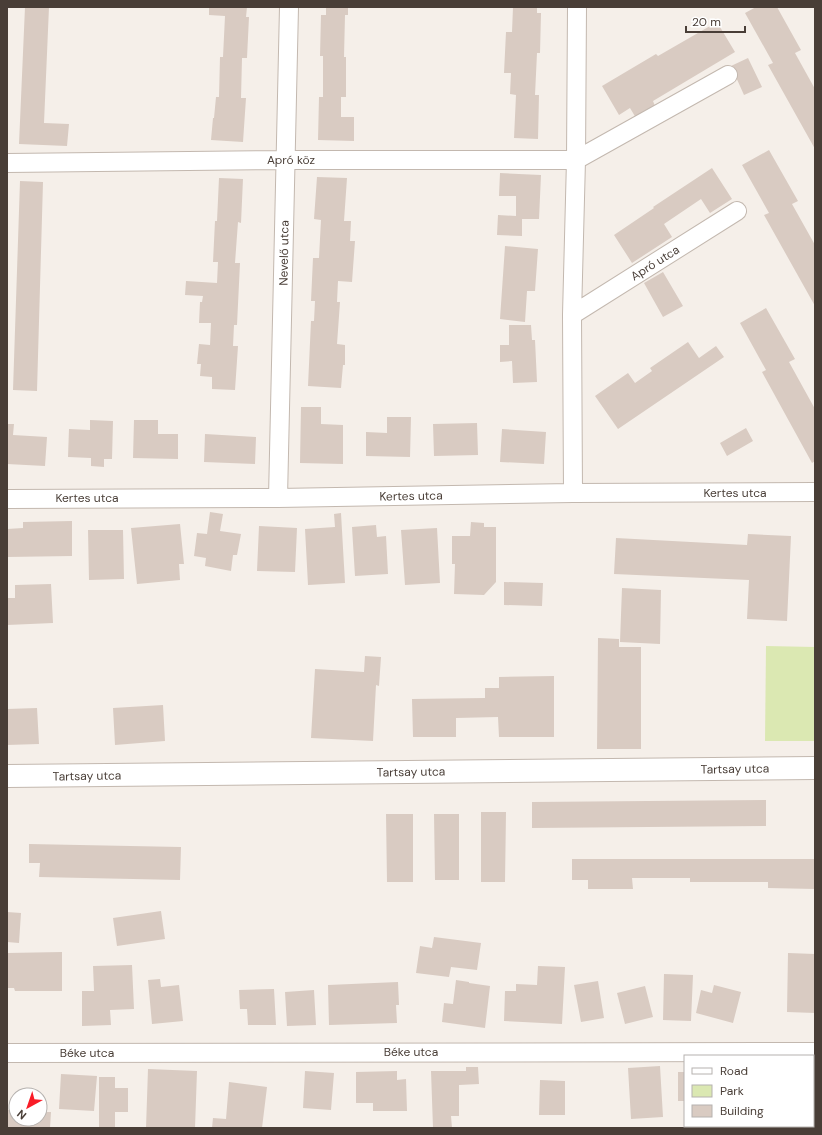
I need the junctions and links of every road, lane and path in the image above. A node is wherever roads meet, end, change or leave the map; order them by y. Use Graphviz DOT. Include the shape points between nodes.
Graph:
graph roads {
  1 [pos="289,7"];
  2 [pos="581,9"];
  3 [pos="728,75"];
  4 [pos="286,160"];
  5 [pos="576,160"];
  6 [pos="7,163"];
  7 [pos="737,211"];
  8 [pos="572,315"];
  9 [pos="815,492"];
  10 [pos="573,494"];
  11 [pos="7,498"];
  12 [pos="278,498"];
  13 [pos="815,768"];
  14 [pos="7,776"];
  15 [pos="815,1052"];
  16 [pos="7,1053"];
  1 -- 4 [label="street, Nevelő utca"];
  2 -- 5 [label="street"];
  3 -- 5 [label="street"];
  4 -- 5 [label="street, Apró köz"];
  4 -- 6 [label="street, Apró köz"];
  4 -- 12 [label="street, Nevelő utca"];
  5 -- 8 [label="street"];
  7 -- 8 [label="street, Apró utca"];
  8 -- 10 [label="street"];
  9 -- 10 [label="street, Kertes utca"];
  10 -- 12 [label="street, Kertes utca"];
  11 -- 12 [label="street, Kertes utca"];
  13 -- 14 [label="street, Tartsay utca"];
  15 -- 16 [label="street, Béke utca"];
}
